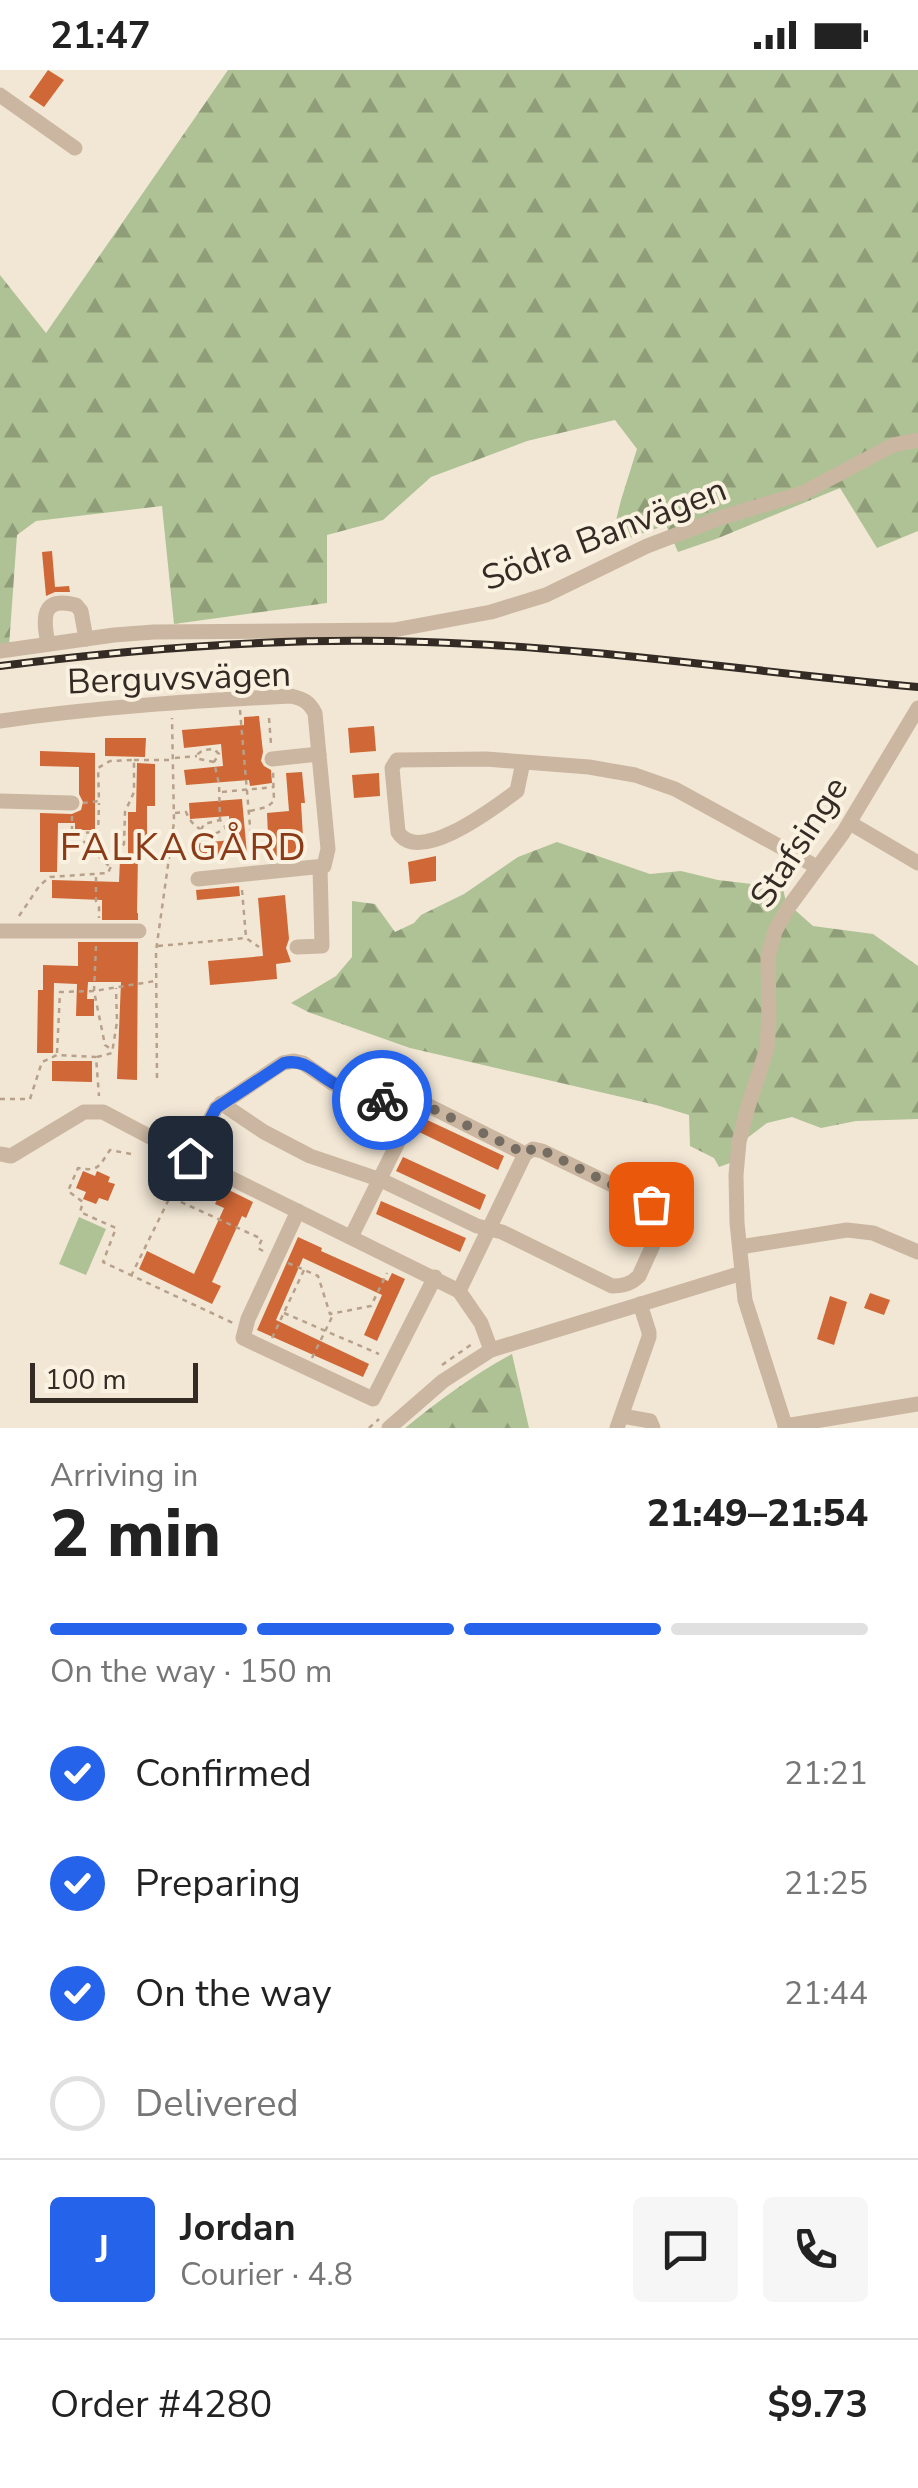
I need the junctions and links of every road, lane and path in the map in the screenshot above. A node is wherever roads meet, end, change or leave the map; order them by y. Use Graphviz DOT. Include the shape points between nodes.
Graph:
graph roads {
  1 [pos="0,95"];
  2 [pos="75,148"];
  3 [pos="918,440"];
  4 [pos="86,639"];
  5 [pos="48,644"];
  6 [pos="0,651"];
  7 [pos="239,698"];
  8 [pos="172,702"];
  9 [pos="918,708"];
  10 [pos="0,722"];
  11 [pos="318,754"];
  12 [pos="198,756"];
  13 [pos="172,759"];
  14 [pos="272,759"];
  15 [pos="134,760"];
  16 [pos="214,762"];
  17 [pos="523,762"];
  18 [pos="275,787"];
  19 [pos="246,790"];
  20 [pos="218,792"];
  21 [pos="0,801"];
  22 [pos="99,801"];
  23 [pos="72,803"];
  24 [pos="174,813"];
  25 [pos="220,820"];
  26 [pos="850,824"];
  27 [pos="201,830"];
  28 [pos="74,832"];
  29 [pos="269,833"];
  30 [pos="250,836"];
  31 [pos="117,856"];
  32 [pos="168,856"];
  33 [pos="918,863"];
  34 [pos="320,867"];
  35 [pos="818,867"];
  36 [pos="111,868"];
  37 [pos="248,874"];
  38 [pos="96,875"];
  39 [pos="198,879"];
  40 [pos="98,930"];
  41 [pos="6,931"];
  42 [pos="139,931"];
  43 [pos="246,938"];
  44 [pos="156,946"];
  45 [pos="259,946"];
  46 [pos="296,948"];
  47 [pos="156,981"];
  48 [pos="116,988"];
  49 [pos="94,990"];
  50 [pos="112,1050"];
  51 [pos="57,1055"];
  52 [pos="96,1057"];
  53 [pos="156,1078"];
  54 [pos="0,1099"];
  55 [pos="221,1103"];
  56 [pos="417,1104"];
  57 [pos="101,1112"];
  58 [pos="0,1154"];
  59 [pos="132,1154"];
  60 [pos="526,1154"];
  61 [pos="190,1158"];
  62 [pos="381,1180"];
  63 [pos="298,1211"];
  64 [pos="490,1230"];
  65 [pos="351,1237"];
  66 [pos="740,1247"];
  67 [pos="918,1252"];
  68 [pos="276,1258"];
  69 [pos="394,1258"];
  70 [pos="304,1270"];
  71 [pos="742,1274"];
  72 [pos="132,1276"];
  73 [pos="434,1277"];
  74 [pos="459,1291"];
  75 [pos="640,1304"];
  76 [pos="284,1313"];
  77 [pos="334,1314"];
  78 [pos="245,1329"];
  79 [pos="326,1331"];
  80 [pos="267,1349"];
  81 [pos="491,1350"];
  82 [pos="393,1360"];
  83 [pos="307,1368"];
  84 [pos="918,1404"];
  85 [pos="869,1420"];
  86 [pos="619,1422"];
  87 [pos="396,1426"];
  88 [pos="786,1427"];
  89 [pos="653,1428"];
  1 -- 2 [label="street"];
  3 -- 4 [label="street, Södra Banvägen" via="893,445 803,493 677,534 491,612 394,630 198,630"];
  4 -- 5 [label="street, Södra Banvägen"];
  4 -- 5 [label="street" via="81,611 62,603 46,610"];
  5 -- 6 [label="street, Södra Banvägen"];
  7 -- 8 [label="street, Berguvsvägen"];
  7 -- 11 [label="street, Berguvsvägen" via="304,699 314,714"];
  7 -- 19 [label="path"];
  8 -- 10 [label="street, Berguvsvägen"];
  8 -- 13 [label="path"];
  9 -- 26 [label="street, Stafsinge"];
  11 -- 14 [label="street"];
  11 -- 34 [label="street, Berguvsvägen" via="328,849"];
  12 -- 13 [label="path"];
  12 -- 16 [label="path"];
  12 -- 16 [label="path" via="214,749"];
  13 -- 15 [label="path"];
  13 -- 24 [label="path"];
  15 -- 22 [label="path" via="98,768"];
  15 -- 31 [label="path" via="134,792"];
  16 -- 20 [label="path"];
  17 -- 17 [label="street" via="397,760 392,768 398,832 412,844 436,841 517,790"];
  17 -- 35 [label="street" via="614,770 654,781"];
  18 -- 19 [label="path"];
  19 -- 20 [label="path"];
  19 -- 30 [label="path"];
  20 -- 25 [label="path"];
  21 -- 23 [label="street"];
  22 -- 23 [label="path"];
  22 -- 28 [label="path" via="98,832"];
  23 -- 28 [label="path"];
  24 -- 27 [label="path" via="186,812"];
  24 -- 32 [label="path"];
  25 -- 27 [label="path"];
  25 -- 27 [label="path" via="222,832"];
  26 -- 33 [label="street"];
  26 -- 35 [label="street, Stafsinge"];
  28 -- 36 [label="path"];
  29 -- 30 [label="path"];
  30 -- 37 [label="path"];
  31 -- 32 [label="path"];
  31 -- 36 [label="path"];
  32 -- 44 [label="path"];
  34 -- 37 [label="street"];
  34 -- 46 [label="street, Berguvsvägen" via="322,946"];
  35 -- 66 [label="street, Stafsinge" via="775,931 768,957 767,1048 736,1175"];
  36 -- 38 [label="path"];
  37 -- 39 [label="street"];
  37 -- 43 [label="path"];
  38 -- 40 [label="path"];
  38 -- 41 [label="path" via="50,877"];
  40 -- 41 [label="street"];
  40 -- 42 [label="street"];
  40 -- 49 [label="path"];
  43 -- 44 [label="path"];
  43 -- 45 [label="path"];
  44 -- 47 [label="path"];
  47 -- 48 [label="path"];
  47 -- 53 [label="path"];
  48 -- 49 [label="path"];
  48 -- 50 [label="path"];
  49 -- 50 [label="path" via="105,1045"];
  49 -- 51 [label="path" via="60,992"];
  50 -- 52 [label="path"];
  51 -- 52 [label="path"];
  51 -- 54 [label="path" via="42,1062 30,1099"];
  52 -- 57 [label="path"];
  55 -- 56 [label="street" via="294,1061 355,1094"];
  55 -- 61 [label="street"];
  55 -- 62 [label="street" via="310,1156"];
  56 -- 60 [label="street"];
  56 -- 62 [label="street"];
  57 -- 58 [label="street" via="84,1112 11,1156"];
  57 -- 61 [label="street"];
  59 -- 72 [label="path" via="110,1150 99,1168 78,1168 68,1190 83,1202 80,1212 116,1228 103,1262"];
  60 -- 64 [label="street"];
  60 -- 64 [label="street" via="542,1150 668,1212 652,1248 634,1281 612,1286"];
  61 -- 63 [label="street"];
  62 -- 64 [label="street"];
  62 -- 65 [label="street"];
  63 -- 65 [label="street"];
  63 -- 68 [label="street"];
  64 -- 74 [label="street"];
  65 -- 69 [label="street"];
  66 -- 67 [label="street" via="847,1230 874,1233"];
  66 -- 71 [label="street, Stafsinge"];
  68 -- 70 [label="path"];
  68 -- 72 [label="path" via="258,1248 262,1239 170,1197"];
  68 -- 78 [label="street"];
  69 -- 73 [label="street"];
  69 -- 77 [label="path" via="371,1306"];
  70 -- 76 [label="path"];
  70 -- 77 [label="path" via="318,1276"];
  71 -- 75 [label="street"];
  71 -- 88 [label="street, Stafsinge"];
  72 -- 78 [label="path"];
  73 -- 74 [label="street"];
  73 -- 82 [label="street"];
  74 -- 81 [label="street"];
  75 -- 81 [label="street"];
  75 -- 86 [label="street" via="649,1332"];
  76 -- 79 [label="path"];
  76 -- 80 [label="path"];
  77 -- 79 [label="path"];
  78 -- 80 [label="street" via="243,1338"];
  79 -- 82 [label="path"];
  79 -- 83 [label="path"];
  80 -- 83 [label="street"];
  81 -- 87 [label="street" via="443,1381"];
  82 -- 83 [label="street" via="374,1400"];
  84 -- 85 [label="street"];
  85 -- 88 [label="street"];
  86 -- 89 [label="street" via="650,1421"];
}
